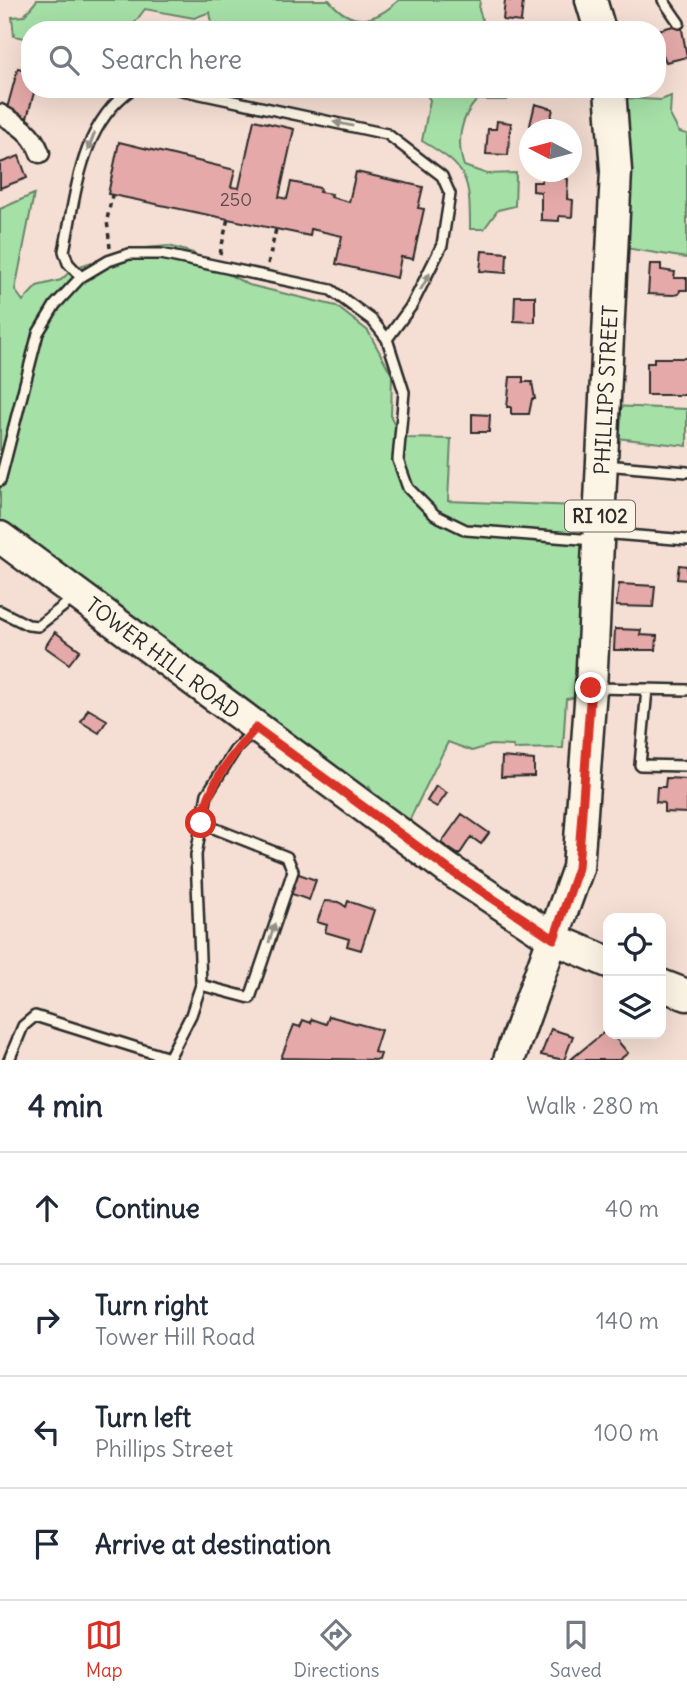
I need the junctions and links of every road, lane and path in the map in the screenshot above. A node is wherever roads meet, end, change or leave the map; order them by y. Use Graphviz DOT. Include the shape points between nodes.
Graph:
graph roads {
  1 [pos="591,0"];
  2 [pos="663,0"];
  3 [pos="597,21"];
  4 [pos="678,23"];
  5 [pos="119,98"];
  6 [pos="219,98"];
  7 [pos="611,98"];
  8 [pos="0,114"];
  9 [pos="40,153"];
  10 [pos="112,195"];
  11 [pos="228,218"];
  12 [pos="276,229"];
  13 [pos="111,260"];
  14 [pos="218,266"];
  15 [pos="266,276"];
  16 [pos="81,277"];
  17 [pos="387,339"];
  18 [pos="603,465"];
  19 [pos="687,472"];
  20 [pos="0,481"];
  21 [pos="0,537"];
  22 [pos="599,537"];
  23 [pos="687,540"];
  24 [pos="78,594"];
  25 [pos="0,611"];
  26 [pos="591,688"];
  27 [pos="647,689"];
  28 [pos="687,690"];
  29 [pos="256,728"];
  30 [pos="687,766"];
  31 [pos="201,823"];
  32 [pos="554,939"];
  33 [pos="603,960"];
  34 [pos="201,985"];
  35 [pos="666,987"];
  36 [pos="687,995"];
  37 [pos="169,1059"];
  38 [pos="9,1060"];
  39 [pos="509,1060"];
  1 -- 3 [label="main road"];
  2 -- 4 [label="lane"];
  5 -- 16 [label="lane, one-way" via="89,141 64,251"];
  17 -- 6 [label="lane, one-way" via="412,305 442,245 450,194 442,176 387,134"];
  7 -- 18 [label="main road, PHILLIPS STREET / RI 102" via="617,171"];
  8 -- 9 [label="street" via="22,126"];
  10 -- 13 [label="path" via="107,220"];
  11 -- 14 [label="path"];
  12 -- 15 [label="path"];
  13 -- 14 [label="lane" via="129,254 161,254"];
  13 -- 16 [label="lane"];
  14 -- 15 [label="lane"];
  15 -- 17 [label="lane" via="331,290 372,320"];
  16 -- 20 [label="lane" via="55,305 38,333"];
  17 -- 22 [label="lane" via="404,392 398,460 408,488 435,516 466,530"];
  18 -- 19 [label="lane"];
  18 -- 22 [label="main road, PHILLIPS STREET / RI 102"];
  21 -- 24 [label="main road, TOWER HILL ROAD"];
  22 -- 23 [label="lane"];
  22 -- 26 [label="main road, PHILLIPS STREET / RI 102"];
  24 -- 25 [label="lane" via="38,626"];
  24 -- 29 [label="main road, TOWER HILL ROAD"];
  26 -- 27 [label="lane"];
  26 -- 32 [label="main road, PHILLIPS STREET / RI 102" via="578,868"];
  27 -- 28 [label="lane"];
  27 -- 30 [label="lane" via="640,765"];
  29 -- 31 [label="lane" via="235,750 207,794"];
  29 -- 32 [label="main road, TOWER HILL ROAD" via="448,869"];
  31 -- 34 [label="lane" via="196,884"];
  34 -- 31 [label="lane, one-way" via="250,998 293,871 287,857"];
  32 -- 33 [label="main road, TOWER HILL ROAD"];
  32 -- 39 [label="main road, RI 102"];
  34 -- 37 [label="lane"];
  35 -- 36 [label="main road"];
  37 -- 38 [label="lane" via="35,1016 23,1026"];
}
